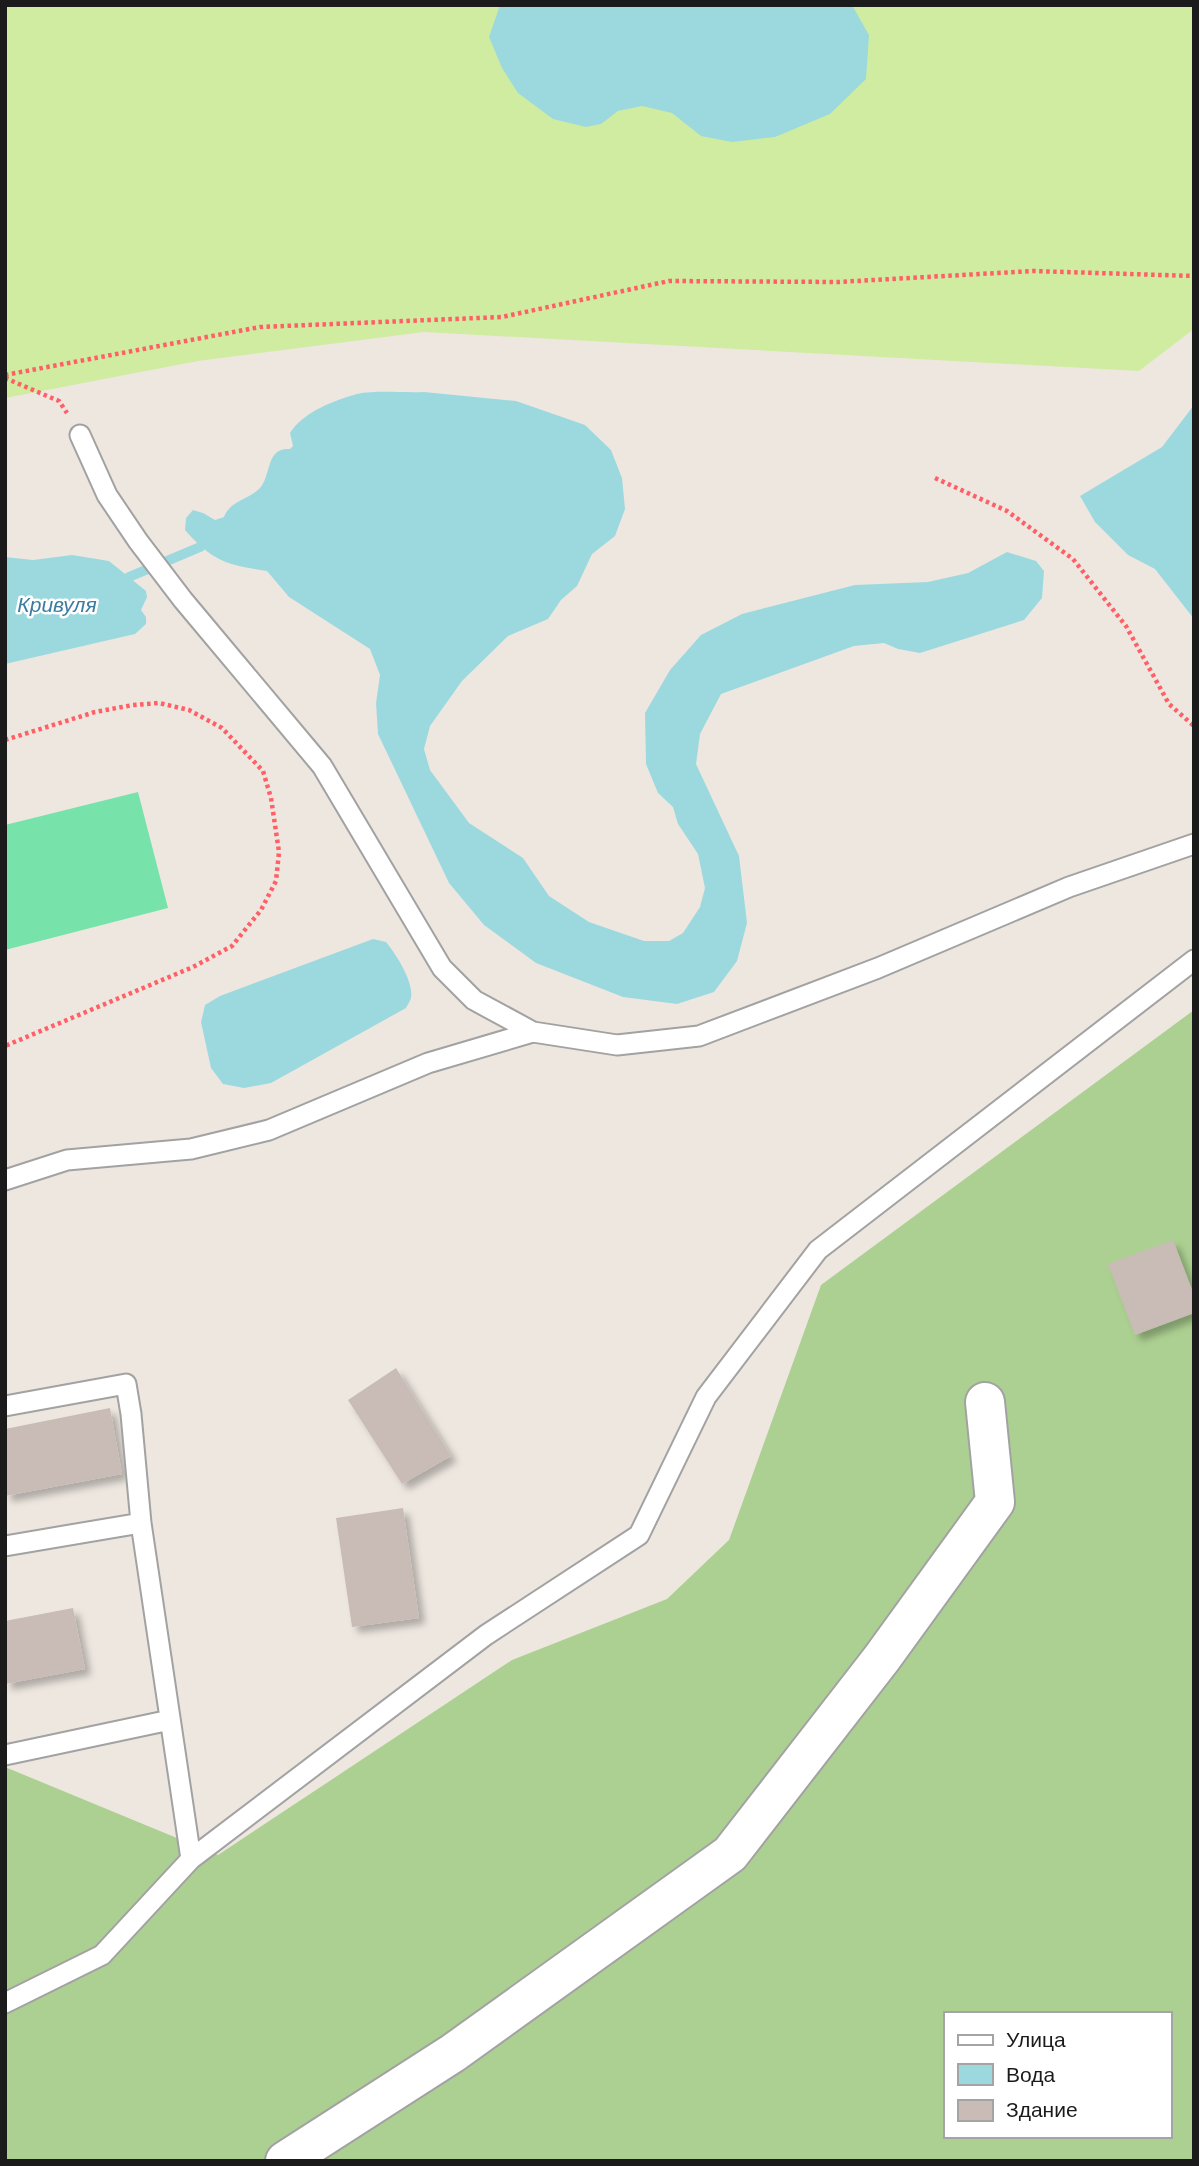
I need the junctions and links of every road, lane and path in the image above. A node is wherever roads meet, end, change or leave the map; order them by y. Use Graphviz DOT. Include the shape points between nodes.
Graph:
graph roads {
  1 [pos="1194,275"];
  2 [pos="5,376"];
  3 [pos="80,435"];
  4 [pos="936,478"];
  5 [pos="1194,726"];
  6 [pos="5,740"];
  7 [pos="1194,844"];
  8 [pos="1194,960"];
  9 [pos="533,1032"];
  10 [pos="5,1046"];
  11 [pos="5,1180"];
  12 [pos="985,1402"];
  13 [pos="5,1406"];
  14 [pos="141,1523"];
  15 [pos="5,1546"];
  16 [pos="170,1720"];
  17 [pos="5,1755"];
  18 [pos="191,1859"];
  19 [pos="5,2003"];
  20 [pos="285,2161"];
  1 -- 2 [label="path" via="1033,271 838,282 669,281 502,317 260,327"];
  2 -- 3 [label="path" via="59,401"];
  3 -- 9 [label="lane" via="107,495 138,541 322,766 442,968 474,1000"];
  4 -- 5 [label="path" via="1007,511 1073,559 1126,626 1169,704"];
  6 -- 10 [label="path" via="133,705 159,702 190,710 222,728 263,771 279,852 276,881 261,911 232,946"];
  7 -- 9 [label="lane" via="1069,887 878,968 699,1036 617,1045"];
  8 -- 18 [label="lane" via="818,1250 706,1397 639,1535 486,1635"];
  9 -- 11 [label="lane" via="428,1063 268,1130 191,1149 67,1160"];
  12 -- 20 [label="street" via="995,1502 882,1658 730,1854 453,2053"];
  13 -- 14 [label="lane" via="126,1384"];
  14 -- 15 [label="lane"];
  14 -- 16 [label="lane"];
  16 -- 17 [label="lane"];
  16 -- 18 [label="lane"];
  18 -- 19 [label="lane" via="102,1955"];
}
